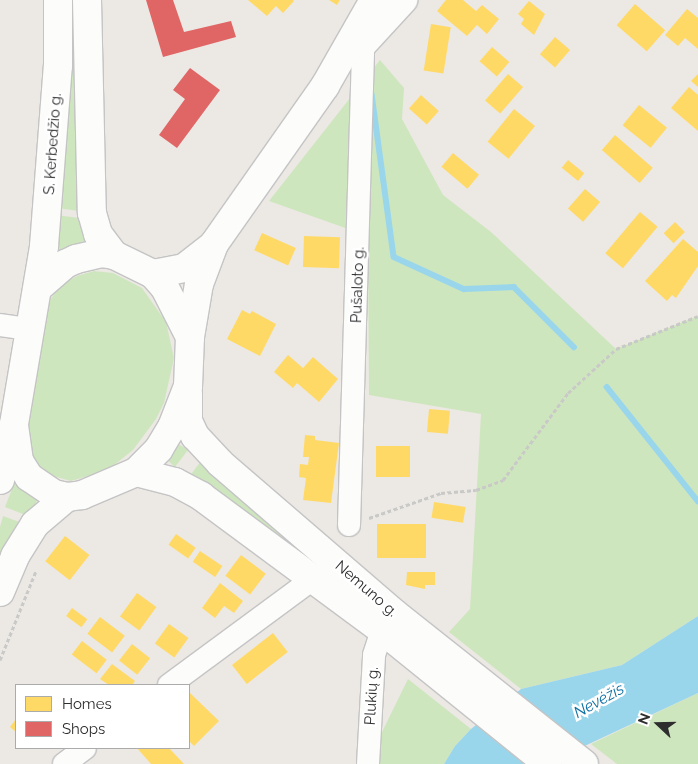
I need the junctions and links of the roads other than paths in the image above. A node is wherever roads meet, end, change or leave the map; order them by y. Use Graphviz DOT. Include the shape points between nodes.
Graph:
graph roads {
  1 [pos="58,0"];
  2 [pos="87,0"];
  3 [pos="374,0"];
  4 [pos="403,0"];
  5 [pos="363,45"];
  6 [pos="326,86"];
  7 [pos="214,244"];
  8 [pos="114,255"];
  9 [pos="153,274"];
  10 [pos="38,287"];
  11 [pos="0,325"];
  12 [pos="29,329"];
  13 [pos="190,337"];
  14 [pos="188,386"];
  15 [pos="14,424"];
  16 [pos="136,472"];
  17 [pos="0,480"];
  18 [pos="67,497"];
  19 [pos="349,525"];
  20 [pos="313,579"];
  21 [pos="0,592"];
  22 [pos="389,622"];
  23 [pos="170,684"];
  24 [pos="84,749"];
  25 [pos="64,764"];
  26 [pos="368,764"];
  27 [pos="548,764"];
  28 [pos="584,764"];
  1 -- 10 [label="main road, S. Kerbedžio g." via="52,163"];
  2 -- 8 [label="main road, S. Kerbedžio g." via="92,213 98,234"];
  3 -- 6 [label="main road"];
  4 -- 5 [label="main road"];
  5 -- 6 [label="main road"];
  5 -- 19 [label="street, Pušaloto g."];
  6 -- 7 [label="main road"];
  7 -- 9 [label="main road" via="184,268"];
  7 -- 13 [label="main road" via="199,284"];
  8 -- 9 [label="main road"];
  8 -- 10 [label="main road" via="101,252 64,264"];
  9 -- 13 [label="main road" via="174,302"];
  10 -- 12 [label="main road, S. Kerbedžio g."];
  11 -- 12 [label="street"];
  12 -- 15 [label="main road, S. Kerbedžio g."];
  13 -- 14 [label="main road, Nemuno g."];
  14 -- 16 [label="main road" via="167,436"];
  14 -- 22 [label="main road, Nemuno g." via="188,421 195,436"];
  15 -- 17 [label="main road"];
  15 -- 18 [label="main road" via="19,461 29,477 43,489"];
  16 -- 18 [label="main road" via="103,488"];
  16 -- 20 [label="main road, Nemuno g." via="175,482 201,496"];
  18 -- 21 [label="main road" via="35,524 15,556"];
  20 -- 22 [label="main road, Nemuno g."];
  20 -- 23 [label="street"];
  22 -- 26 [label="street, Plukių g." via="374,655"];
  22 -- 27 [label="main road, Nemuno g."];
  22 -- 28 [label="main road, Nemuno g."];
  24 -- 25 [label="street"];
}
